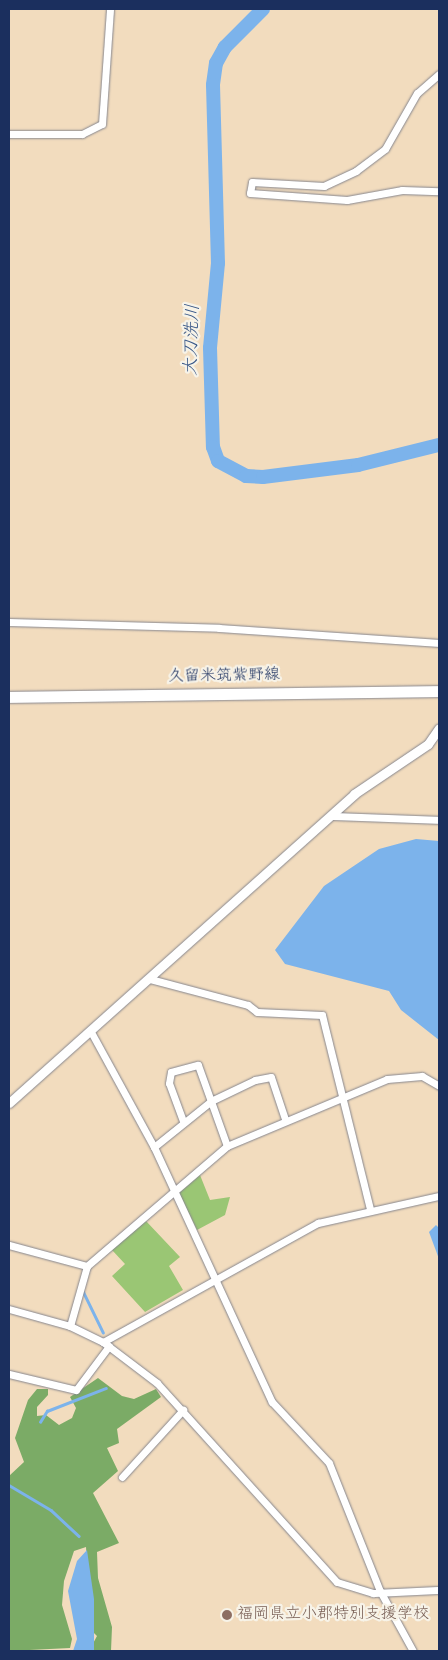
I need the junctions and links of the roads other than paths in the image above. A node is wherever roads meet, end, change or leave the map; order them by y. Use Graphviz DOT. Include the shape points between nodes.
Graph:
graph roads {
  1 [pos="110,9"];
  2 [pos="439,74"];
  3 [pos="9,134"];
  4 [pos="439,191"];
  5 [pos="9,622"];
  6 [pos="439,643"];
  7 [pos="439,691"];
  8 [pos="9,697"];
  9 [pos="439,728"];
  10 [pos="330,816"];
  11 [pos="439,820"];
  12 [pos="150,979"];
  13 [pos="91,1032"];
  14 [pos="438,1081"];
  15 [pos="342,1097"];
  16 [pos="211,1101"];
  17 [pos="9,1103"];
  18 [pos="286,1119"];
  19 [pos="183,1121"];
  20 [pos="227,1146"];
  21 [pos="154,1147"];
  22 [pos="175,1192"];
  23 [pos="439,1196"];
  24 [pos="370,1209"];
  25 [pos="9,1246"];
  26 [pos="87,1266"];
  27 [pos="216,1278"];
  28 [pos="9,1309"];
  29 [pos="70,1326"];
  30 [pos="106,1344"];
  31 [pos="9,1374"];
  32 [pos="183,1410"];
  33 [pos="122,1477"];
  34 [pos="439,1590"];
  35 [pos="380,1591"];
  36 [pos="413,1651"];
  1 -- 3 [label="street" via="102,124 82,134"];
  2 -- 4 [label="street" via="417,93 385,149 356,171 324,186 252,182 250,193 347,200 402,190"];
  5 -- 6 [label="street" via="219,628"];
  7 -- 8 [label="main road, 久留米筑紫野線"];
  9 -- 10 [label="street" via="428,744 380,773"];
  10 -- 11 [label="street"];
  10 -- 12 [label="street"];
  12 -- 13 [label="street"];
  12 -- 15 [label="street" via="257,1012 322,1015"];
  13 -- 17 [label="street"];
  13 -- 21 [label="street"];
  14 -- 15 [label="street" via="422,1076 387,1079"];
  15 -- 18 [label="street"];
  15 -- 24 [label="street"];
  16 -- 18 [label="street" via="271,1076"];
  16 -- 19 [label="street"];
  16 -- 19 [label="street" via="198,1065 171,1072 169,1083"];
  16 -- 20 [label="street"];
  18 -- 20 [label="street"];
  19 -- 21 [label="street"];
  20 -- 22 [label="street"];
  21 -- 22 [label="street"];
  22 -- 26 [label="street"];
  22 -- 27 [label="street"];
  23 -- 24 [label="street" via="422,1204"];
  24 -- 27 [label="street" via="318,1223"];
  25 -- 26 [label="street"];
  26 -- 29 [label="street"];
  27 -- 30 [label="street"];
  27 -- 35 [label="street" via="278,1413 330,1463"];
  28 -- 29 [label="street"];
  29 -- 30 [label="street"];
  30 -- 31 [label="street" via="76,1390"];
  30 -- 32 [label="street" via="157,1383"];
  32 -- 33 [label="street"];
  32 -- 35 [label="street" via="337,1582"];
  34 -- 35 [label="street"];
  35 -- 36 [label="street"];
}
